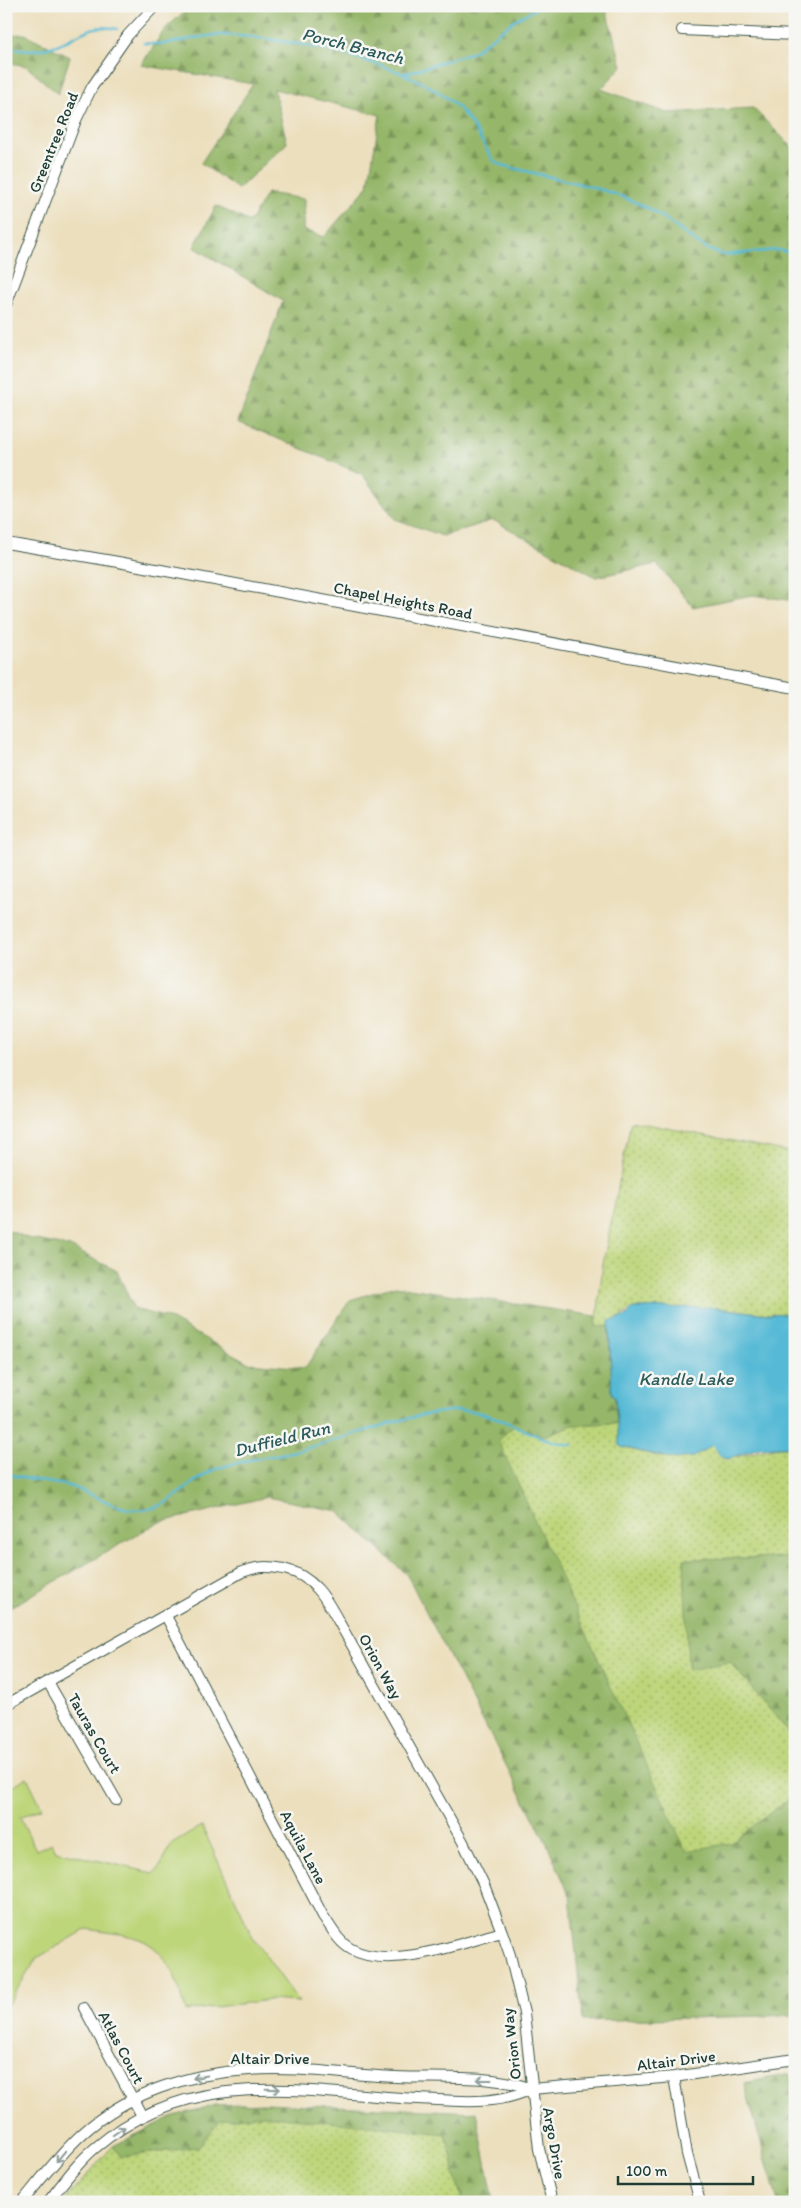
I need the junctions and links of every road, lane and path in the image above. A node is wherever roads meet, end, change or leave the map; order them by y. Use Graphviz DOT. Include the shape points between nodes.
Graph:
graph roads {
  1 [pos="155,6"];
  2 [pos="682,30"];
  3 [pos="795,35"];
  4 [pos="6,305"];
  5 [pos="6,543"];
  6 [pos="795,688"];
  7 [pos="166,1616"];
  8 [pos="48,1682"];
  9 [pos="6,1705"];
  10 [pos="116,1800"];
  11 [pos="502,1932"];
  12 [pos="84,2008"];
  13 [pos="795,2059"];
  14 [pos="674,2077"];
  15 [pos="531,2089"];
  16 [pos="133,2100"];
  17 [pos="142,2116"];
  18 [pos="22,2202"];
  19 [pos="48,2202"];
  20 [pos="552,2202"];
  21 [pos="700,2202"];
  1 -- 4 [label="street, Greentree Road" via="128,35 92,88 76,120"];
  2 -- 3 [label="street"];
  5 -- 6 [label="street, Chapel Heights Road"];
  7 -- 8 [label="street, Orion Way"];
  7 -- 11 [label="street, Aquila Lane" via="323,1916 350,1949 398,1956 446,1948"];
  7 -- 11 [label="street, Orion Way" via="254,1567 268,1566 294,1572 317,1586 463,1842 484,1884"];
  8 -- 9 [label="street, Orion Way"];
  8 -- 10 [label="street, Tauras Court"];
  11 -- 15 [label="street, Orion Way" via="524,2013"];
  12 -- 16 [label="street, Atlas Court"];
  13 -- 14 [label="street, Altair Drive"];
  14 -- 15 [label="street, Altair Drive"];
  14 -- 21 [label="street" via="685,2144"];
  15 -- 16 [label="street, Altair Drive, one-way" via="498,2080 250,2070 186,2080"];
  17 -- 15 [label="street, Altair Drive, one-way" via="192,2097 247,2088 452,2100 502,2099"];
  15 -- 20 [label="street, Argo Drive" via="539,2149"];
  16 -- 17 [label="street, Atlas Court"];
  16 -- 18 [label="street, Altair Drive, one-way" via="83,2133"];
  19 -- 17 [label="street, Altair Drive, one-way" via="96,2147"];
}
